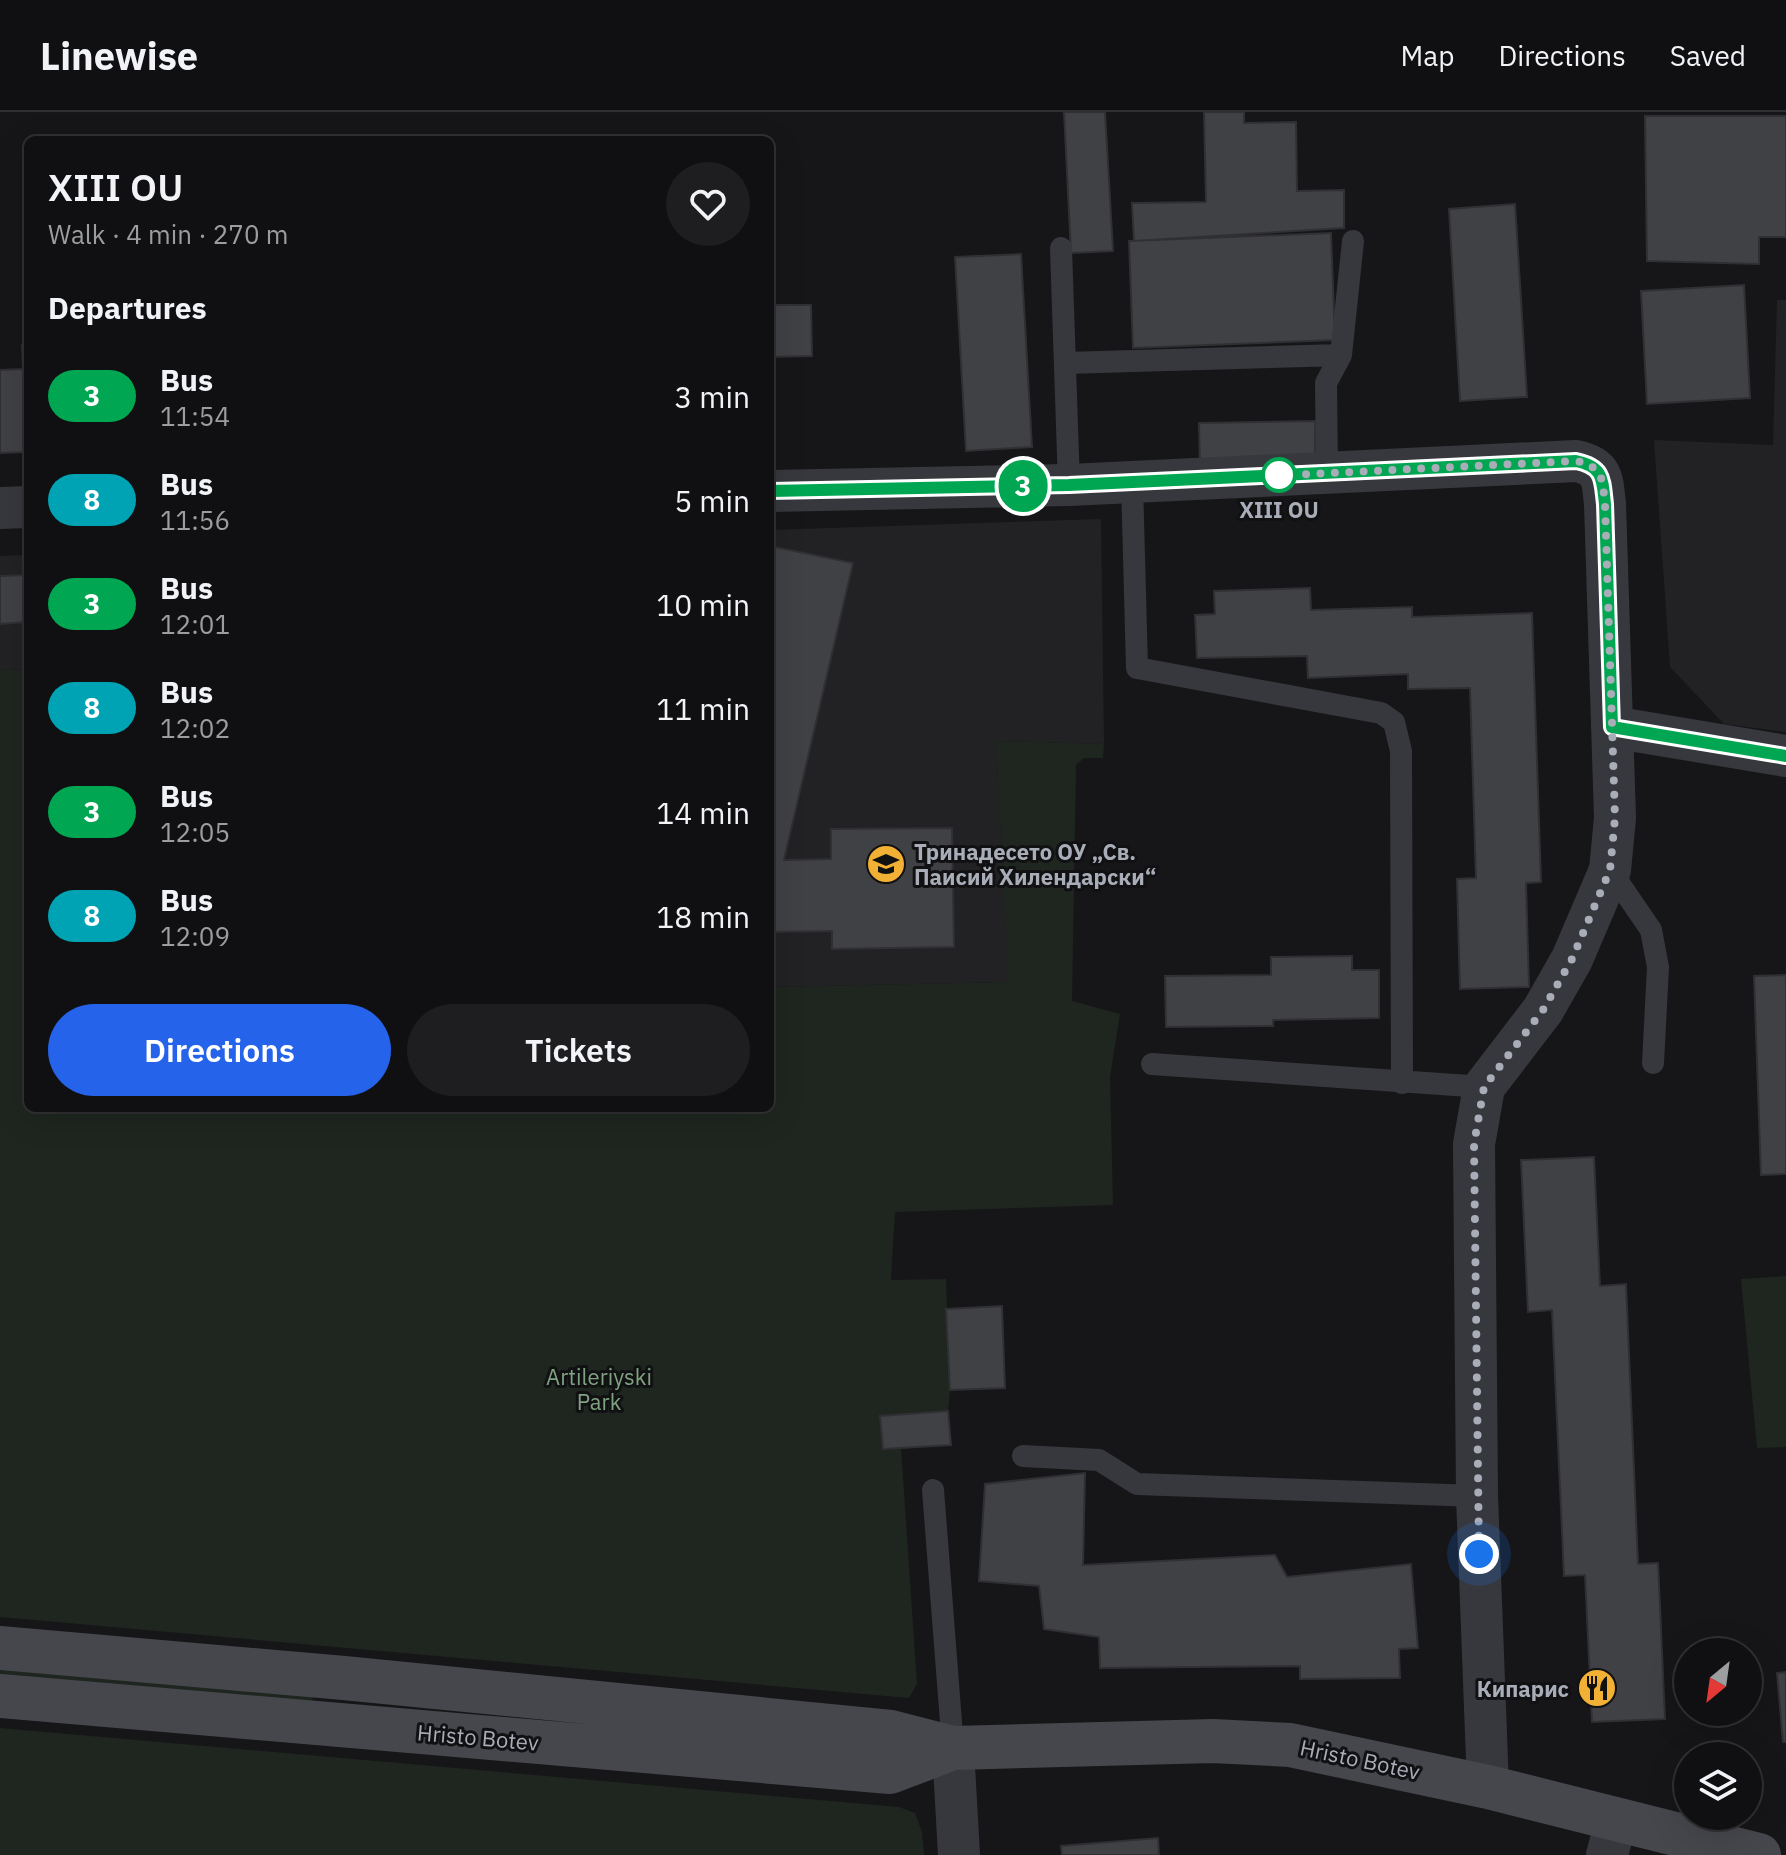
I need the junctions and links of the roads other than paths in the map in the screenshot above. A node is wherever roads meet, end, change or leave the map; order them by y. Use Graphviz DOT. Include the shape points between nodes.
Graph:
graph roads {
  1 [pos="1353,241"];
  2 [pos="1061,248"];
  3 [pos="1341,355"];
  4 [pos="1065,363"];
  5 [pos="1327,473"];
  6 [pos="1132,482"];
  7 [pos="1069,485"];
  8 [pos="774,491"];
  9 [pos="24,507"];
  10 [pos="0,508"];
  11 [pos="1612,727"];
  12 [pos="1786,756"];
  13 [pos="1610,870"];
  14 [pos="1653,1063"];
  15 [pos="1152,1064"];
  16 [pos="1402,1083"];
  17 [pos="1484,1087"];
  18 [pos="1023,1456"];
  19 [pos="933,1490"];
  20 [pos="1477,1496"];
  21 [pos="0,1648"];
  22 [pos="0,1696"];
  23 [pos="953,1748"];
  24 [pos="1488,1787"];
  25 [pos="1612,1838"];
  26 [pos="959,1855"];
  27 [pos="1759,1855"];
  1 -- 3 [label="lane"];
  2 -- 4 [label="lane"];
  3 -- 4 [label="lane"];
  3 -- 5 [label="lane" via="1326,383"];
  4 -- 7 [label="lane"];
  5 -- 6 [label="street"];
  5 -- 11 [label="street" via="1590,464 1601,474 1605,504"];
  6 -- 7 [label="street"];
  6 -- 16 [label="lane" via="1137,668 1381,713 1394,722 1401,751"];
  7 -- 8 [label="street"];
  9 -- 10 [label="street"];
  11 -- 12 [label="street"];
  11 -- 13 [label="street" via="1615,818"];
  13 -- 14 [label="lane" via="1651,930 1658,967"];
  13 -- 17 [label="street" via="1572,959 1543,1010"];
  15 -- 16 [label="lane"];
  16 -- 17 [label="lane"];
  17 -- 20 [label="street" via="1474,1144"];
  18 -- 20 [label="lane" via="1099,1460 1137,1484"];
  19 -- 23 [label="lane"];
  20 -- 24 [label="street"];
  21 -- 23 [label="street, Hristo Botev" via="891,1732"];
  22 -- 23 [label="street, Hristo Botev" via="890,1772"];
  23 -- 24 [label="street, Hristo Botev" via="1213,1741 1290,1745"];
  23 -- 26 [label="street"];
  24 -- 25 [label="street, Hristo Botev"];
  25 -- 27 [label="street, Hristo Botev"];
}
